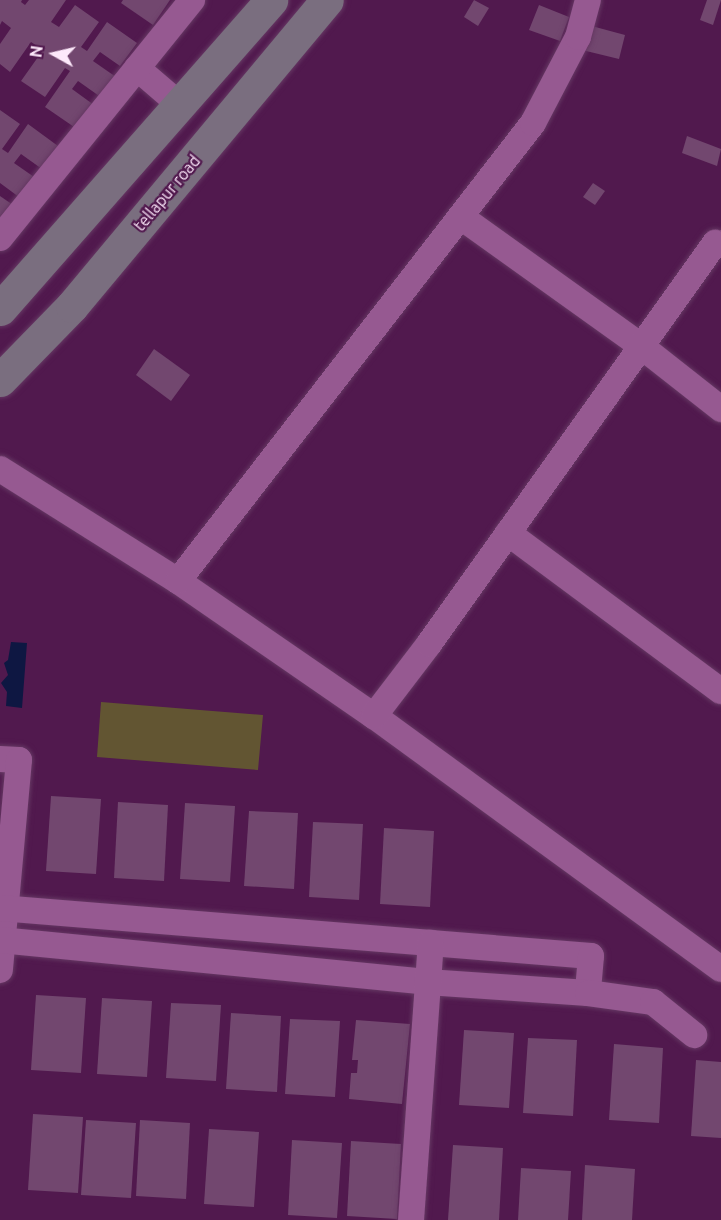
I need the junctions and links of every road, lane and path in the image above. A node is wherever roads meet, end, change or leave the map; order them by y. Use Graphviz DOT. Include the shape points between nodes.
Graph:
graph roads {
  1 [pos="192,0"];
  2 [pos="271,0"];
  3 [pos="327,0"];
  4 [pos="588,0"];
  5 [pos="137,68"];
  6 [pos="179,104"];
  7 [pos="461,217"];
  8 [pos="0,238"];
  9 [pos="715,243"];
  10 [pos="53,248"];
  11 [pos="92,282"];
  12 [pos="0,309"];
  13 [pos="641,346"];
  14 [pos="0,380"];
  15 [pos="721,409"];
  16 [pos="0,469"];
  17 [pos="508,533"];
  18 [pos="178,581"];
  19 [pos="721,691"];
  20 [pos="374,716"];
  21 [pos="0,759"];
  22 [pos="2,908"];
  23 [pos="2,940"];
  24 [pos="431,943"];
  25 [pos="721,969"];
  26 [pos="0,970"];
  27 [pos="427,982"];
  28 [pos="588,993"];
  29 [pos="694,1035"];
  30 [pos="411,1220"];
  1 -- 5 [label="street"];
  2 -- 6 [label="street"];
  3 -- 11 [label="street, tellapur road"];
  4 -- 7 [label="street" via="578,37 533,123"];
  5 -- 6 [label="street"];
  5 -- 8 [label="street"];
  6 -- 10 [label="street"];
  7 -- 13 [label="street"];
  7 -- 18 [label="street"];
  9 -- 13 [label="street"];
  10 -- 11 [label="street"];
  10 -- 12 [label="street"];
  11 -- 14 [label="street, tellapur road"];
  13 -- 15 [label="street"];
  13 -- 17 [label="street"];
  16 -- 18 [label="street"];
  17 -- 19 [label="street"];
  17 -- 20 [label="street"];
  18 -- 20 [label="street"];
  20 -- 25 [label="street"];
  21 -- 22 [label="street" via="19,760"];
  22 -- 23 [label="street"];
  22 -- 24 [label="street"];
  23 -- 26 [label="street"];
  23 -- 27 [label="street"];
  24 -- 27 [label="street"];
  24 -- 28 [label="street" via="591,956"];
  27 -- 28 [label="street"];
  27 -- 30 [label="street"];
  28 -- 29 [label="street" via="653,1002"];
}
